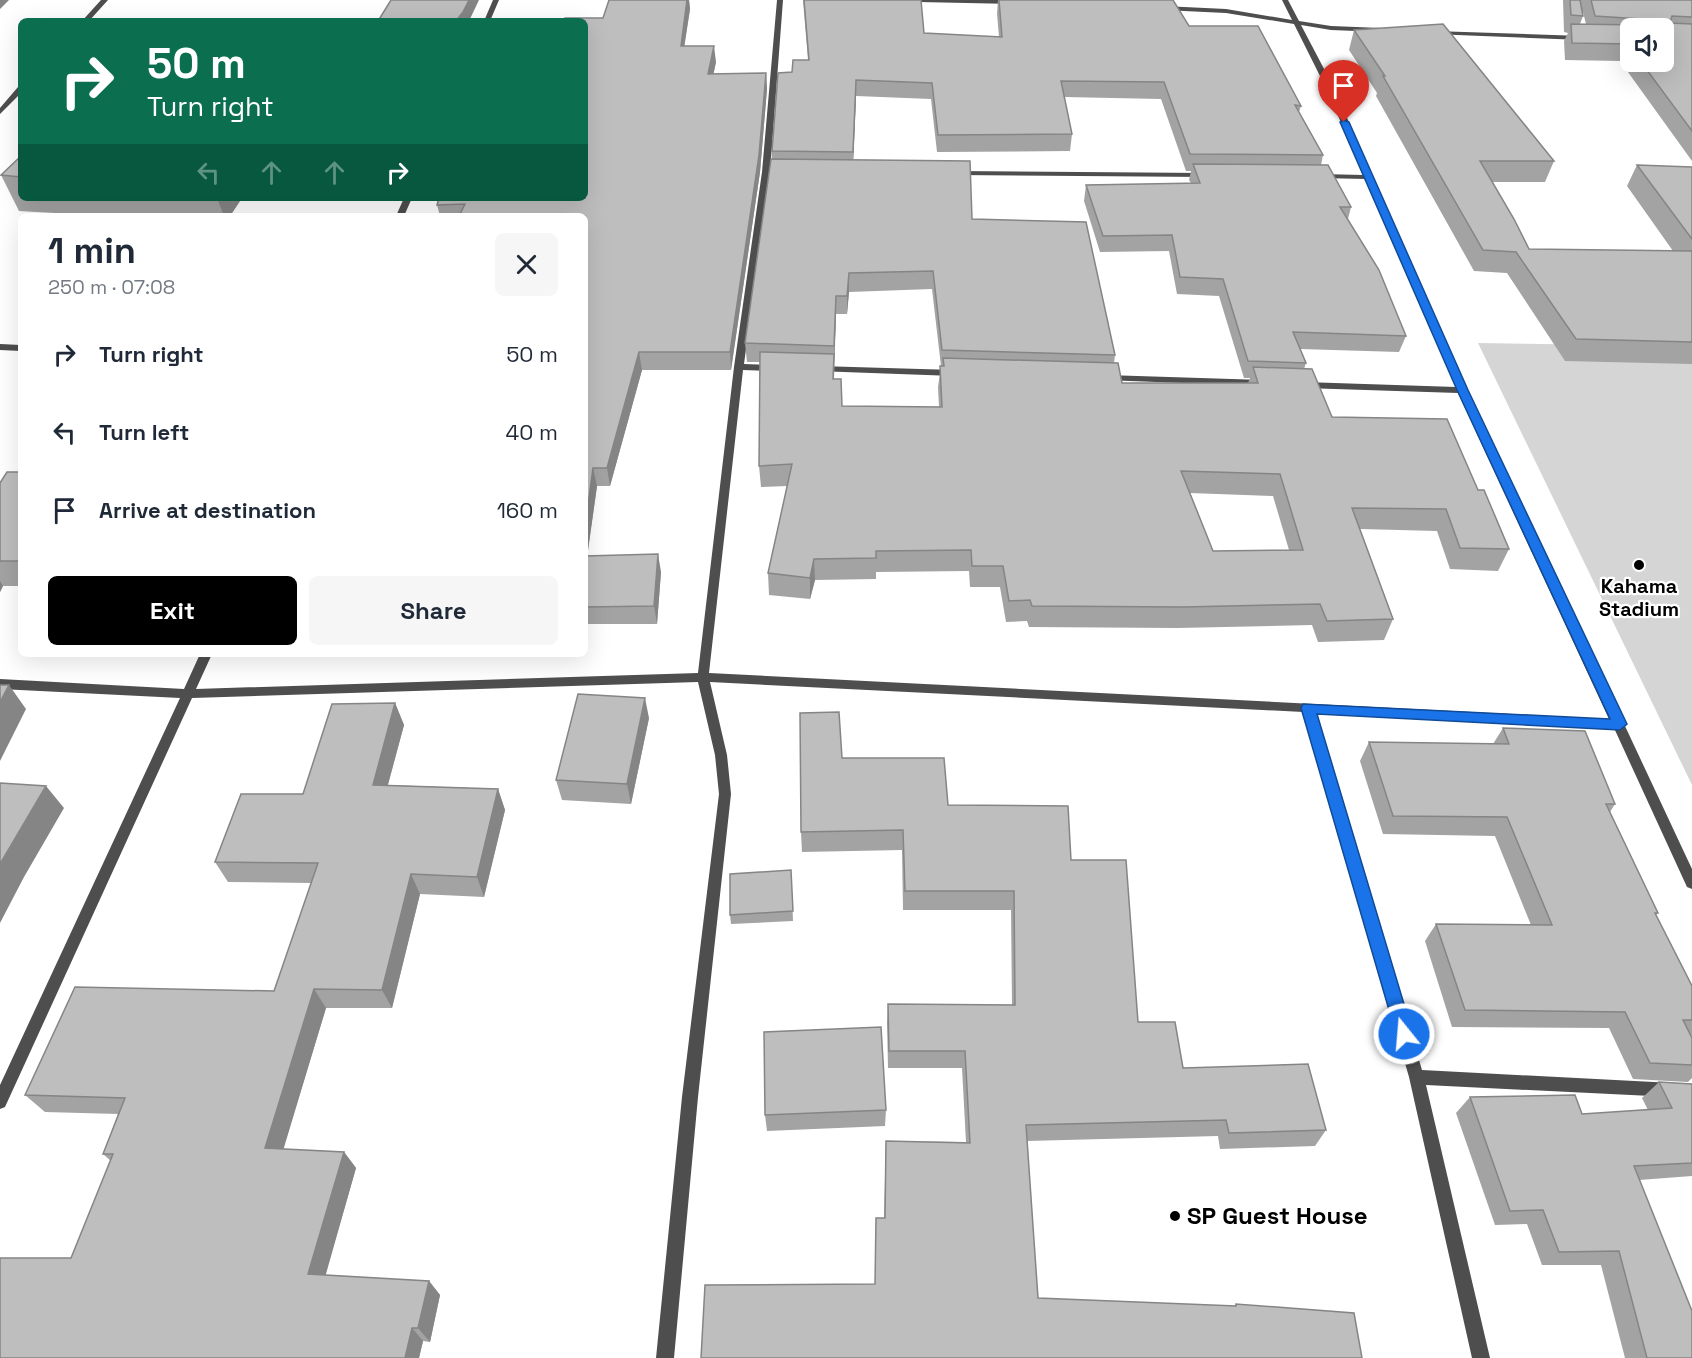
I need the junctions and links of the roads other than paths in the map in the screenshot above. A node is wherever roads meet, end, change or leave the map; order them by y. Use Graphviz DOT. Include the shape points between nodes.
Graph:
graph roads {
  1 [pos="105,0"];
  2 [pos="496,0"];
  3 [pos="780,0"];
  4 [pos="919,0"];
  5 [pos="994,0"];
  6 [pos="1284,0"];
  7 [pos="1017,2"];
  8 [pos="1154,8"];
  9 [pos="89,18"];
  10 [pos="488,18"];
  11 [pos="1293,20"];
  12 [pos="1390,31"];
  13 [pos="1425,33"];
  14 [pos="1595,38"];
  15 [pos="18,92"];
  16 [pos="0,112"];
  17 [pos="766,172"];
  18 [pos="778,172"];
  19 [pos="941,173"];
  20 [pos="1213,175"];
  21 [pos="1308,176"];
  22 [pos="1368,177"];
  23 [pos="0,347"];
  24 [pos="18,348"];
  25 [pos="739,367"];
  26 [pos="786,368"];
  27 [pos="810,369"];
  28 [pos="964,374"];
  29 [pos="1095,378"];
  30 [pos="1272,384"];
  31 [pos="1296,384"];
  32 [pos="1462,390"];
  33 [pos="205,657"];
  34 [pos="703,678"];
  35 [pos="0,684"];
  36 [pos="188,694"];
  37 [pos="1308,708"];
  38 [pos="1620,724"];
  39 [pos="1692,883"];
  40 [pos="1417,1077"];
  41 [pos="1692,1091"];
  42 [pos="0,1102"];
  43 [pos="665,1358"];
  44 [pos="1481,1358"];
  1 -- 9 [label="street"];
  2 -- 10 [label="street"];
  3 -- 17 [label="street"];
  4 -- 5 [label="street"];
  5 -- 7 [label="street"];
  6 -- 11 [label="street"];
  8 -- 11 [label="street" via="1226,11"];
  11 -- 12 [label="street" via="1331,28"];
  11 -- 22 [label="street" via="1329,86"];
  13 -- 14 [label="street" via="1583,34"];
  15 -- 16 [label="street"];
  17 -- 18 [label="street"];
  17 -- 25 [label="street"];
  19 -- 20 [label="street"];
  21 -- 22 [label="street"];
  22 -- 32 [label="street"];
  23 -- 24 [label="street"];
  25 -- 26 [label="street"];
  25 -- 34 [label="street"];
  27 -- 28 [label="street"];
  29 -- 30 [label="street"];
  31 -- 32 [label="street"];
  32 -- 38 [label="street"];
  33 -- 36 [label="street"];
  34 -- 36 [label="street"];
  34 -- 37 [label="street"];
  34 -- 43 [label="street" via="721,755 725,794"];
  35 -- 36 [label="street"];
  36 -- 42 [label="street"];
  37 -- 38 [label="street"];
  37 -- 40 [label="street"];
  38 -- 39 [label="street"];
  40 -- 41 [label="street"];
  40 -- 44 [label="street"];
}
